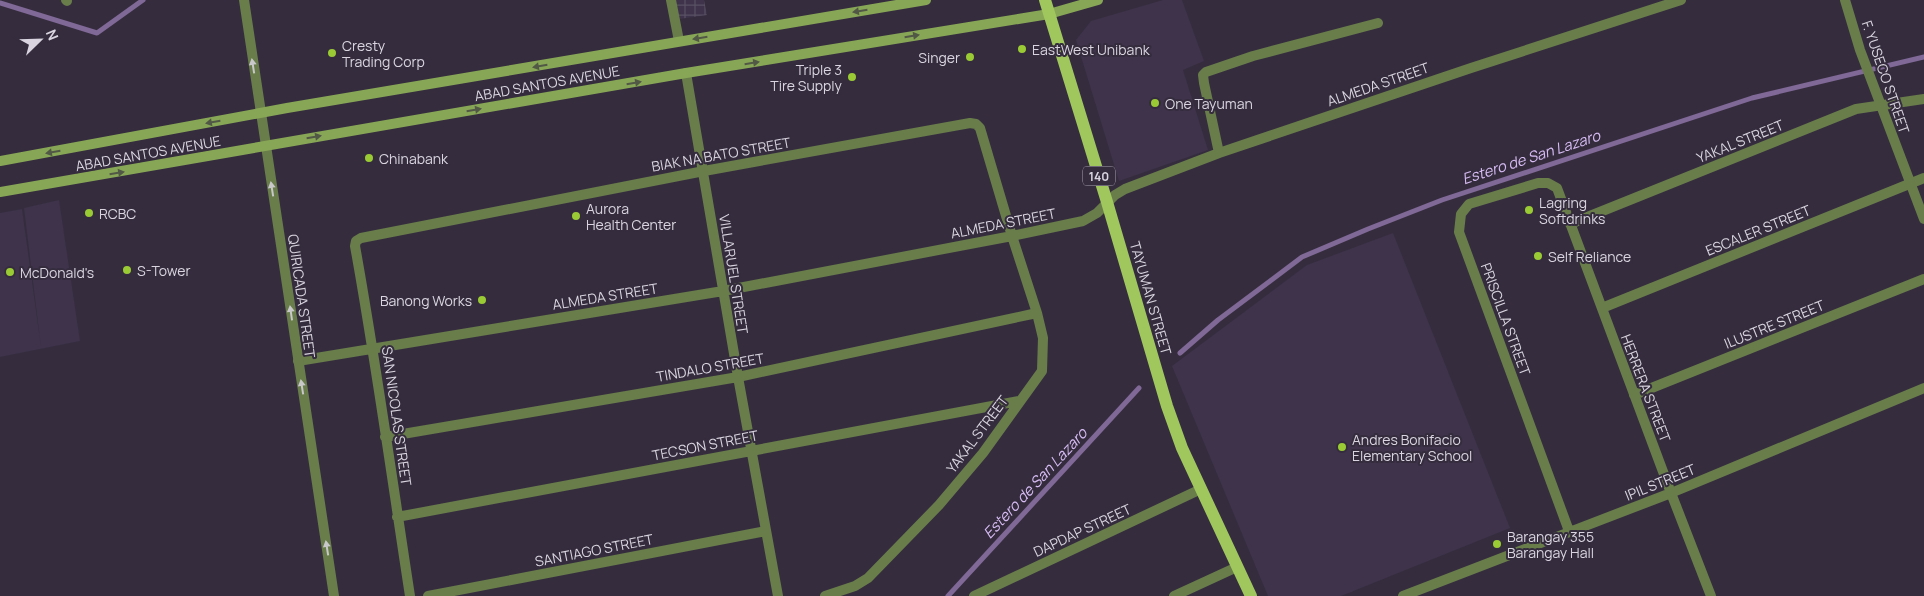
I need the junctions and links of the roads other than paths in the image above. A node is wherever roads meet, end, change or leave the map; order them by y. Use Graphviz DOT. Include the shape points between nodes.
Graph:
graph roads {
  1 [pos="244,0"];
  2 [pos="671,0"];
  3 [pos="926,0"];
  4 [pos="1045,0"];
  5 [pos="1098,0"];
  6 [pos="1680,0"];
  7 [pos="1846,0"];
  8 [pos="1049,14"];
  9 [pos="1378,23"];
  10 [pos="679,41"];
  11 [pos="686,73"];
  12 [pos="1924,99"];
  13 [pos="1880,104"];
  14 [pos="261,114"];
  15 [pos="266,145"];
  16 [pos="1219,152"];
  17 [pos="0,161"];
  18 [pos="704,171"];
  19 [pos="1924,178"];
  20 [pos="1910,183"];
  21 [pos="1557,188"];
  22 [pos="0,192"];
  23 [pos="1107,202"];
  24 [pos="1924,219"];
  25 [pos="1570,224"];
  26 [pos="1012,236"];
  27 [pos="356,241"];
  28 [pos="1924,279"];
  29 [pos="723,291"];
  30 [pos="1602,308"];
  31 [pos="1037,312"];
  32 [pos="373,349"];
  33 [pos="298,361"];
  34 [pos="738,377"];
  35 [pos="1924,388"];
  36 [pos="1634,395"];
  37 [pos="1019,401"];
  38 [pos="385,437"];
  39 [pos="751,450"];
  40 [pos="1201,489"];
  41 [pos="1670,493"];
  42 [pos="398,517"];
  43 [pos="766,531"];
  44 [pos="1569,531"];
  45 [pos="1237,567"];
  46 [pos="334,596"];
  47 [pos="410,596"];
  48 [pos="428,596"];
  49 [pos="778,596"];
  50 [pos="825,596"];
  51 [pos="974,596"];
  52 [pos="1174,596"];
  53 [pos="1251,596"];
  54 [pos="1404,596"];
  55 [pos="1711,596"];
  14 -- 1 [label="street, QUIRICADA STREET, one-way"];
  2 -- 10 [label="street"];
  3 -- 10 [label="main road, ABAD SANTOS AVENUE, one-way"];
  4 -- 8 [label="main road, TAYUMAN STREET / 140"];
  5 -- 8 [label="main road, ABAD SANTOS AVENUE"];
  6 -- 16 [label="street, ALMEDA STREET"];
  7 -- 13 [label="street, F. YUSECO STREET"];
  11 -- 8 [label="main road, ABAD SANTOS AVENUE, one-way"];
  8 -- 23 [label="main road, TAYUMAN STREET / 140"];
  9 -- 16 [label="street" via="1253,56 1206,72 1204,83"];
  10 -- 14 [label="main road, ABAD SANTOS AVENUE, one-way"];
  15 -- 11 [label="main road, ABAD SANTOS AVENUE, one-way"];
  11 -- 18 [label="street, VILLARUEL STREET"];
  12 -- 13 [label="street, YAKAL STREET"];
  13 -- 20 [label="street, F. YUSECO STREET"];
  13 -- 25 [label="street, YAKAL STREET" via="1856,109"];
  14 -- 15 [label="street, QUIRICADA STREET"];
  14 -- 17 [label="main road, ABAD SANTOS AVENUE, one-way"];
  22 -- 15 [label="main road, ABAD SANTOS AVENUE, one-way"];
  33 -- 15 [label="street, QUIRICADA STREET, one-way"];
  16 -- 23 [label="street, ALMEDA STREET" via="1125,190"];
  18 -- 26 [label="street, BIAK NA BATO STREET" via="976,124 980,128"];
  18 -- 27 [label="street, BIAK NA BATO STREET"];
  18 -- 29 [label="street, VILLARUEL STREET"];
  19 -- 20 [label="street, ESCALER STREET"];
  20 -- 24 [label="street, F. YUSECO STREET"];
  20 -- 30 [label="street, ESCALER STREET"];
  21 -- 25 [label="street, HERRERA STREET"];
  21 -- 44 [label="street, PRISCILLA STREET" via="1548,183 1538,183 1470,204 1461,214 1459,232"];
  23 -- 26 [label="street, ALMEDA STREET" via="1083,221"];
  23 -- 40 [label="main road, TAYUMAN STREET / 140" via="1167,406"];
  25 -- 30 [label="street, HERRERA STREET"];
  26 -- 29 [label="street, ALMEDA STREET"];
  26 -- 31 [label="street, YAKAL STREET"];
  27 -- 32 [label="street, SAN NICOLAS STREET"];
  28 -- 36 [label="street, ILUSTRE STREET"];
  29 -- 32 [label="street, ALMEDA STREET"];
  29 -- 34 [label="street, VILLARUEL STREET"];
  30 -- 36 [label="street, HERRERA STREET"];
  31 -- 34 [label="street, TINDALO STREET"];
  31 -- 37 [label="street, YAKAL STREET" via="1043,338 1042,371"];
  32 -- 33 [label="street, ALMEDA STREET"];
  32 -- 38 [label="street, SAN NICOLAS STREET"];
  46 -- 33 [label="street, QUIRICADA STREET, one-way"];
  34 -- 38 [label="street, TINDALO STREET"];
  34 -- 39 [label="street, VILLARUEL STREET"];
  35 -- 41 [label="street, IPIL STREET"];
  36 -- 41 [label="street, HERRERA STREET"];
  37 -- 39 [label="street, TECSON STREET"];
  37 -- 50 [label="street, YAKAL STREET" via="983,453 939,505 868,578"];
  38 -- 42 [label="street, SAN NICOLAS STREET"];
  39 -- 42 [label="street, TECSON STREET"];
  39 -- 43 [label="street, VILLARUEL STREET"];
  40 -- 45 [label="main road, TAYUMAN STREET / 140"];
  40 -- 51 [label="street, DAPDAP STREET"];
  41 -- 44 [label="street, IPIL STREET"];
  41 -- 55 [label="street, HERRERA STREET"];
  42 -- 47 [label="street, SAN NICOLAS STREET"];
  43 -- 48 [label="street, SANTIAGO STREET"];
  43 -- 49 [label="street, VILLARUEL STREET"];
  44 -- 54 [label="street, IPIL STREET"];
  45 -- 52 [label="street"];
  45 -- 53 [label="main road, TAYUMAN STREET / 140"];
}
